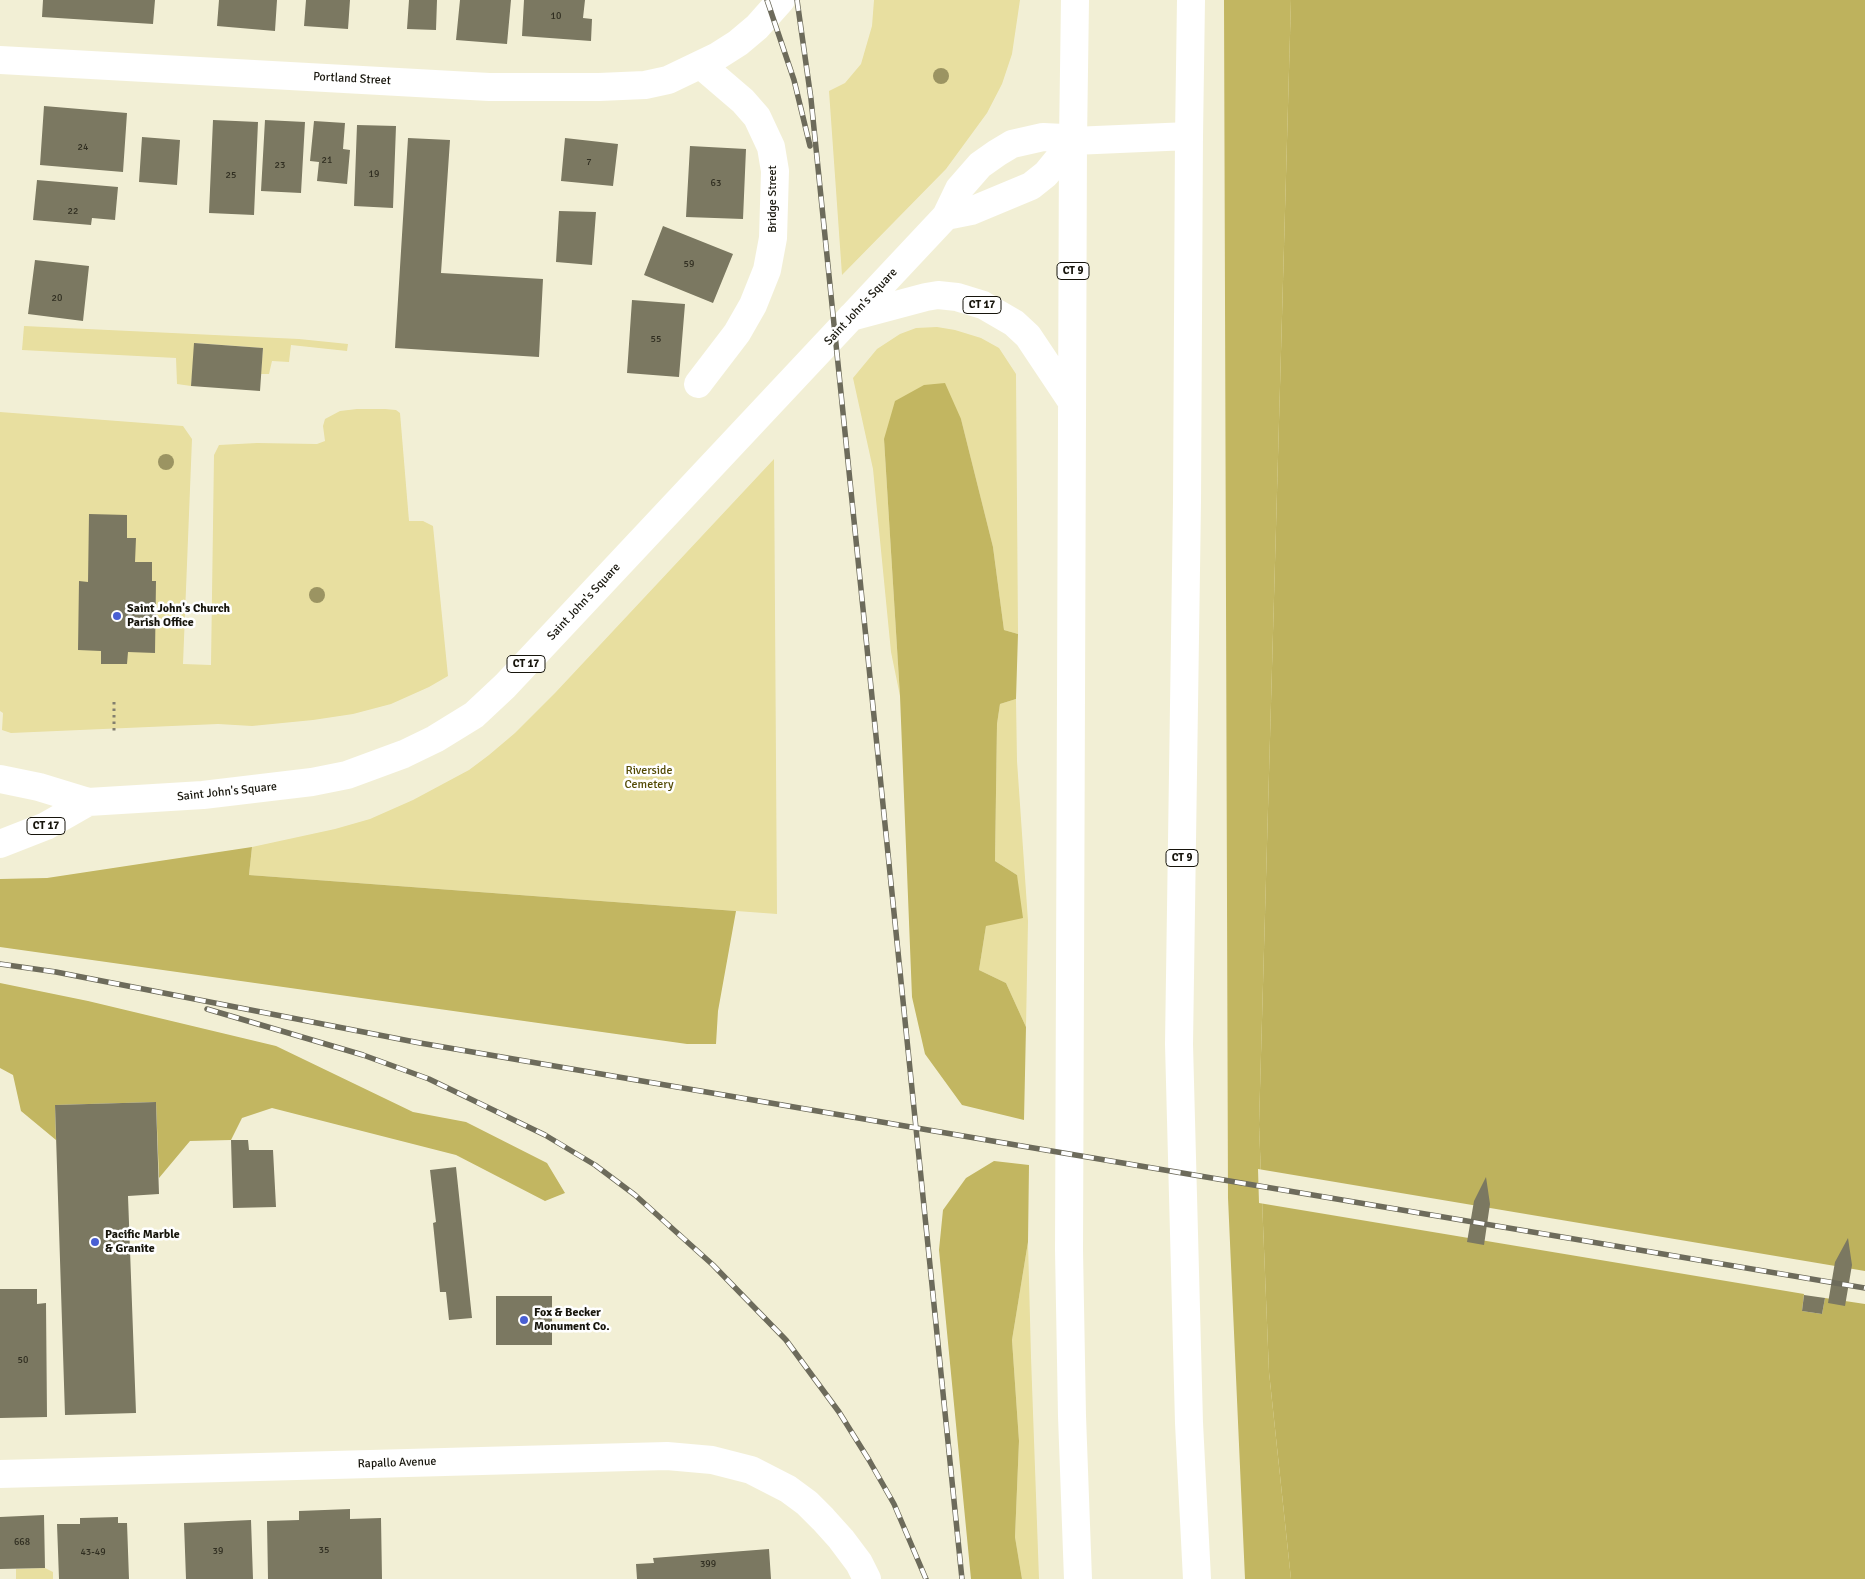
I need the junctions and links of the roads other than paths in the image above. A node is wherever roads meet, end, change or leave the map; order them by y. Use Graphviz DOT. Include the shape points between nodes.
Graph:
graph roads {
  1 [pos="781,0"];
  2 [pos="1075,0"];
  3 [pos="1191,0"];
  4 [pos="0,60"];
  5 [pos="701,65"];
  6 [pos="1189,136"];
  7 [pos="1073,141"];
  8 [pos="946,216"];
  9 [pos="851,318"];
  10 [pos="698,384"];
  11 [pos="1072,402"];
  12 [pos="0,779"];
  13 [pos="88,802"];
  14 [pos="0,844"];
  15 [pos="0,1474"];
  16 [pos="867,1579"];
  17 [pos="1078,1579"];
  18 [pos="1197,1579"];
  1 -- 5 [label="main road" via="738,43"];
  2 -- 7 [label="main road, CT 9"];
  3 -- 6 [label="main road, CT 9"];
  4 -- 5 [label="main road, Portland Street" via="522,88 645,85 668,80"];
  5 -- 10 [label="main road, Bridge Street" via="757,117 771,147 775,171 773,238 767,270 737,333"];
  6 -- 7 [label="main road, Saint John's Square / CT 17"];
  6 -- 18 [label="main road, CT 9" via="1188,502 1179,1044 1188,1395"];
  7 -- 8 [label="main road" via="1046,174 1031,186 971,212"];
  7 -- 8 [label="main road, Saint John's Square / CT 17" via="1044,137 1019,142 997,152 966,180"];
  7 -- 11 [label="main road, CT 9"];
  8 -- 9 [label="main road, Saint John's Square / CT 17"];
  9 -- 11 [label="main road, CT 17" via="938,295 983,305 1014,323 1028,336"];
  9 -- 13 [label="main road, Saint John's Square / CT 17" via="505,686 462,723 435,739 347,775 203,795"];
  11 -- 17 [label="main road, CT 9" via="1069,1250"];
  12 -- 13 [label="main road, Saint John's Square / CT 17"];
  13 -- 14 [label="main road, Saint John's Square / CT 17" via="46,826"];
  15 -- 16 [label="main road, Rapallo Avenue" via="667,1456 712,1460 751,1470 788,1489 823,1519 859,1563"];
}
